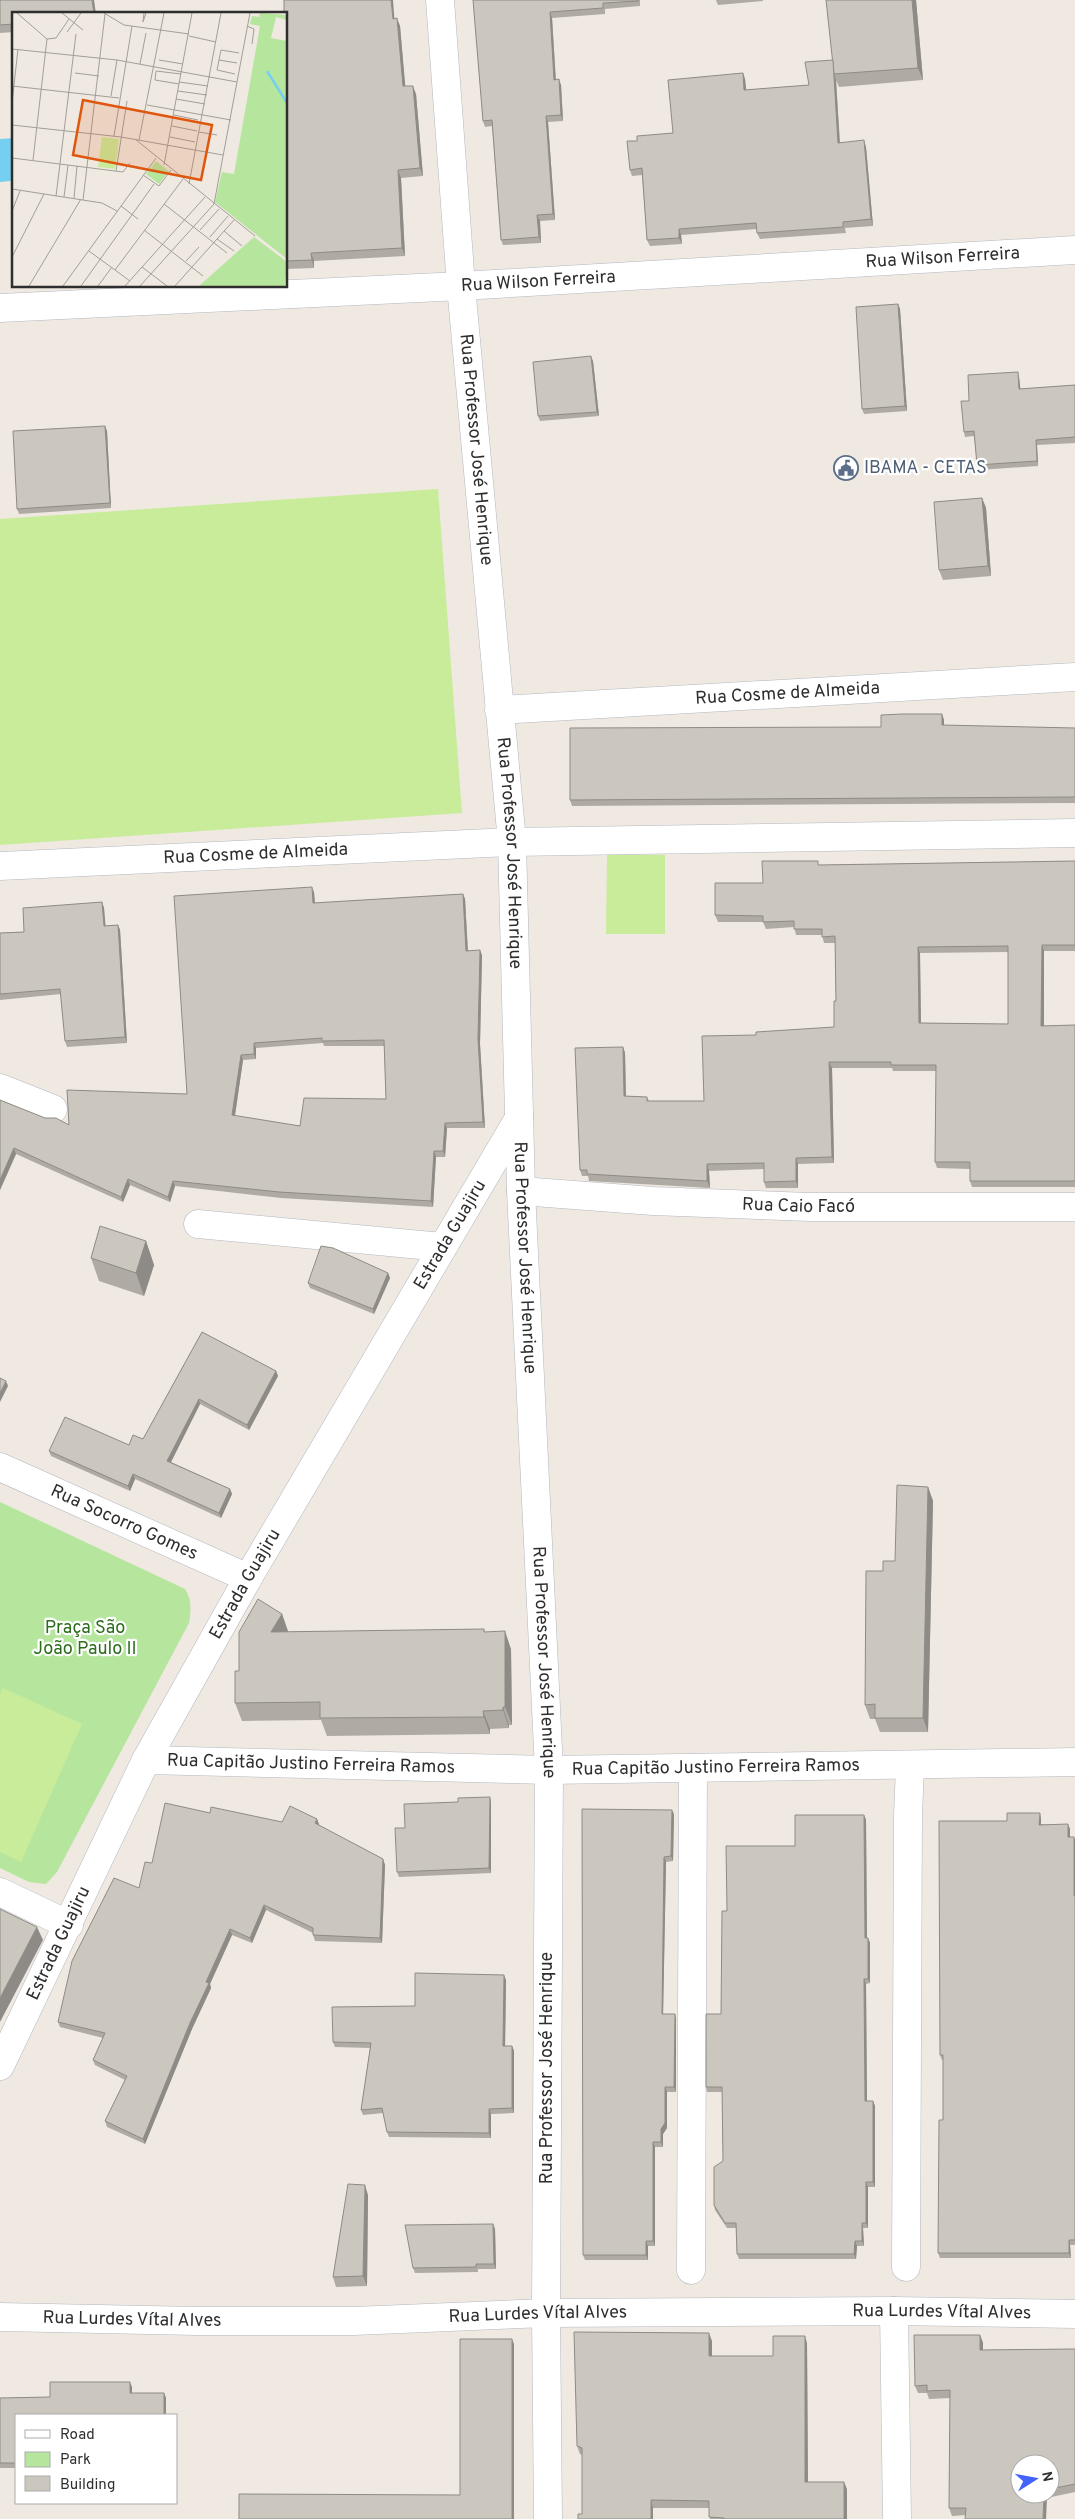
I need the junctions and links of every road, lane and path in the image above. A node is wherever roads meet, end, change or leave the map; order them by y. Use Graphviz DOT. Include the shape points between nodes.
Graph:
graph roads {
  1 [pos="440,0"];
  2 [pos="1075,250"];
  3 [pos="462,286"];
  4 [pos="0,308"];
  5 [pos="1075,677"];
  6 [pos="499,710"];
  7 [pos="1075,833"];
  8 [pos="512,842"];
  9 [pos="0,866"];
  10 [pos="0,1088"];
  11 [pos="53,1109"];
  12 [pos="519,1118"];
  13 [pos="521,1191"];
  14 [pos="1075,1206"];
  15 [pos="198,1224"];
  16 [pos="442,1247"];
  17 [pos="0,1467"];
  18 [pos="248,1578"];
  19 [pos="146,1760"];
  20 [pos="1075,1762"];
  21 [pos="910,1766"];
  22 [pos="693,1768"];
  23 [pos="549,1770"];
  24 [pos="0,1892"];
  25 [pos="69,1925"];
  26 [pos="0,2066"];
  27 [pos="906,2267"];
  28 [pos="691,2270"];
  29 [pos="894,2311"];
  30 [pos="546,2313"];
  31 [pos="1075,2314"];
  32 [pos="0,2318"];
  33 [pos="548,2519"];
  34 [pos="897,2519"];
  1 -- 3 [label="street, Rua Professor José Henrique"];
  2 -- 3 [label="street, Rua Wilson Ferreira"];
  3 -- 4 [label="street, Rua Wilson Ferreira"];
  3 -- 6 [label="street, Rua Professor José Henrique"];
  5 -- 6 [label="street, Rua Cosme de Almeida"];
  6 -- 8 [label="street, Rua Professor José Henrique"];
  7 -- 8 [label="street, Rua Cosme de Almeida"];
  8 -- 9 [label="street, Rua Cosme de Almeida"];
  8 -- 12 [label="street, Rua Professor José Henrique"];
  10 -- 11 [label="street"];
  12 -- 13 [label="street, Rua Professor José Henrique"];
  12 -- 16 [label="street, Estrada Guajiru"];
  13 -- 14 [label="street, Rua Caio Facó" via="653,1201 810,1207"];
  13 -- 23 [label="street, Rua Professor José Henrique"];
  15 -- 16 [label="street"];
  16 -- 18 [label="street, Estrada Guajiru"];
  17 -- 18 [label="street, Rua Socorro Gomes"];
  18 -- 19 [label="street, Estrada Guajiru"];
  19 -- 23 [label="street, Rua Capitão Justino Ferreira Ramos"];
  19 -- 25 [label="street, Estrada Guajiru"];
  20 -- 21 [label="street, Rua Capitão Justino Ferreira Ramos"];
  21 -- 22 [label="street, Rua Capitão Justino Ferreira Ramos"];
  21 -- 27 [label="street"];
  22 -- 23 [label="street, Rua Capitão Justino Ferreira Ramos"];
  22 -- 28 [label="street"];
  23 -- 30 [label="street, Rua Professor José Henrique"];
  24 -- 25 [label="street"];
  25 -- 26 [label="street, Estrada Guajiru"];
  29 -- 30 [label="street, Rua Lurdes Vítal Alves"];
  29 -- 31 [label="street, Rua Lurdes Vítal Alves"];
  29 -- 34 [label="street"];
  30 -- 32 [label="street, Rua Lurdes Vítal Alves" via="344,2321"];
  30 -- 33 [label="street, Rua Professor José Henrique"];
}
